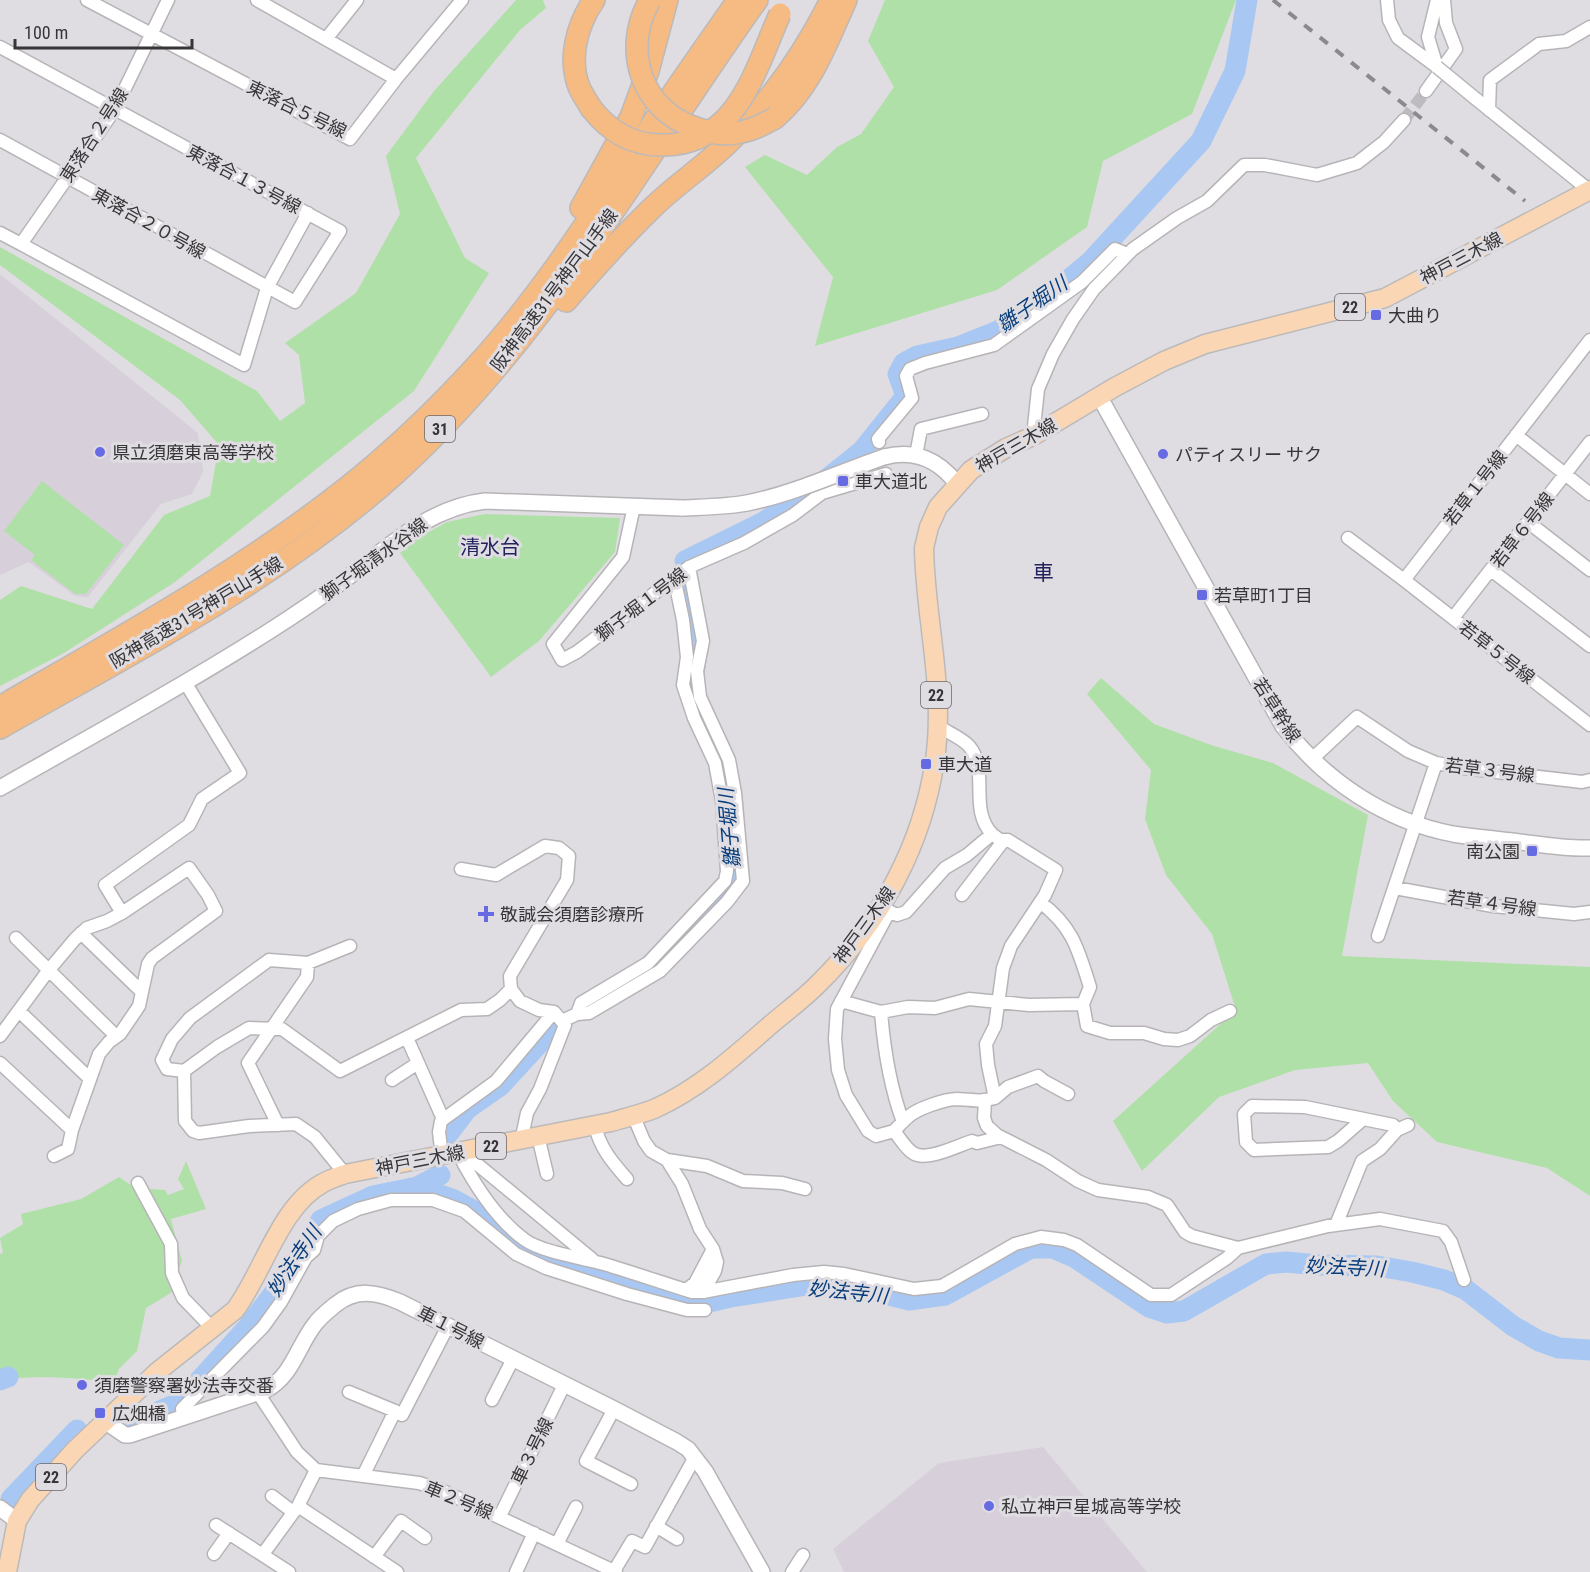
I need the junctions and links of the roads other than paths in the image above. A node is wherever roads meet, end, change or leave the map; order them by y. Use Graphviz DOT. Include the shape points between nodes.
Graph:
graph roads {
  1 [pos="87,0"];
  2 [pos="168,0"];
  3 [pos="357,0"];
  4 [pos="462,0"];
  5 [pos="594,0"];
  6 [pos="650,0"];
  7 [pos="667,0"];
  8 [pos="738,0"];
  9 [pos="757,0"];
  10 [pos="831,0"];
  11 [pos="846,0"];
  12 [pos="1387,0"];
  13 [pos="1437,0"];
  14 [pos="1444,0"];
  15 [pos="263,1"];
  16 [pos="783,7"];
  17 [pos="1590,27"];
  18 [pos="152,34"];
  19 [pos="326,39"];
  20 [pos="0,47"];
  21 [pos="1437,67"];
  22 [pos="396,78"];
  23 [pos="1426,91"];
  24 [pos="115,109"];
  25 [pos="1490,110"];
  26 [pos="1404,120"];
  27 [pos="0,140"];
  28 [pos="67,177"];
  29 [pos="1590,190"];
  30 [pos="308,213"];
  31 [pos="0,233"];
  32 [pos="21,244"];
  33 [pos="1127,254"];
  34 [pos="267,288"];
  35 [pos="1590,340"];
  36 [pos="478,364"];
  37 [pos="1099,396"];
  38 [pos="982,414"];
  39 [pos="451,418"];
  40 [pos="1516,435"];
  41 [pos="1033,436"];
  42 [pos="879,442"];
  43 [pos="1590,442"];
  44 [pos="916,455"];
  45 [pos="886,474"];
  46 [pos="1565,475"];
  47 [pos="957,484"];
  48 [pos="1590,494"];
  49 [pos="634,506"];
  50 [pos="1528,522"];
  51 [pos="1348,538"];
  52 [pos="689,567"];
  53 [pos="1491,570"];
  54 [pos="1590,570"];
  55 [pos="674,577"];
  56 [pos="1404,580"];
  57 [pos="1454,618"];
  58 [pos="1590,646"];
  59 [pos="185,682"];
  60 [pos="0,707"];
  61 [pos="938,726"];
  62 [pos="1590,726"];
  63 [pos="0,728"];
  64 [pos="1312,759"];
  65 [pos="1436,763"];
  66 [pos="1590,780"];
  67 [pos="0,788"];
  68 [pos="1416,824"];
  69 [pos="992,834"];
  70 [pos="1004,840"];
  71 [pos="1590,848"];
  72 [pos="461,869"];
  73 [pos="1395,888"];
  74 [pos="962,895"];
  75 [pos="1040,902"];
  76 [pos="885,909"];
  77 [pos="1590,912"];
  78 [pos="122,913"];
  79 [pos="81,933"];
  80 [pos="1378,936"];
  81 [pos="16,939"];
  82 [pos="350,946"];
  83 [pos="308,963"];
  84 [pos="48,971"];
  85 [pos="511,989"];
  86 [pos="142,992"];
  87 [pos="998,1001"];
  88 [pos="841,1002"];
  89 [pos="1083,1004"];
  90 [pos="19,1011"];
  91 [pos="1230,1011"];
  92 [pos="881,1012"];
  93 [pos="577,1014"];
  94 [pos="558,1017"];
  95 [pos="270,1029"];
  96 [pos="0,1036"];
  97 [pos="116,1036"];
  98 [pos="406,1038"];
  99 [pos="418,1063"];
  100 [pos="0,1064"];
  101 [pos="183,1071"];
  102 [pos="89,1078"];
  103 [pos="392,1080"];
  104 [pos="1068,1094"];
  105 [pos="990,1100"];
  106 [pos="633,1115"];
  107 [pos="443,1119"];
  108 [pos="1362,1120"];
  109 [pos="278,1125"];
  110 [pos="595,1125"];
  111 [pos="899,1126"];
  112 [pos="72,1130"];
  113 [pos="532,1137"];
  114 [pos="1001,1137"];
  115 [pos="455,1153"];
  116 [pos="54,1156"];
  117 [pos="667,1160"];
  118 [pos="345,1174"];
  119 [pos="547,1174"];
  120 [pos="627,1179"];
  121 [pos="138,1183"];
  122 [pos="804,1189"];
  123 [pos="1336,1225"];
  124 [pos="1238,1248"];
  125 [pos="714,1249"];
  126 [pos="597,1263"];
  127 [pos="1464,1280"];
  128 [pos="686,1290"];
  129 [pos="703,1292"];
  130 [pos="705,1310"];
  131 [pos="448,1326"];
  132 [pos="212,1328"];
  133 [pos="513,1359"];
  134 [pos="564,1386"];
  135 [pos="349,1392"];
  136 [pos="258,1393"];
  137 [pos="492,1400"];
  138 [pos="614,1409"];
  139 [pos="395,1412"];
  140 [pos="184,1417"];
  141 [pos="106,1422"];
  142 [pos="694,1457"];
  143 [pos="316,1470"];
  144 [pos="363,1476"];
  145 [pos="631,1484"];
  146 [pos="272,1496"];
  147 [pos="576,1507"];
  148 [pos="0,1508"];
  149 [pos="296,1509"];
  150 [pos="500,1516"];
  151 [pos="17,1521"];
  152 [pos="216,1525"];
  153 [pos="656,1526"];
  154 [pos="229,1533"];
  155 [pos="534,1533"];
  156 [pos="425,1538"];
  157 [pos="677,1539"];
  158 [pos="557,1544"];
  159 [pos="214,1554"];
  160 [pos="263,1554"];
  161 [pos="803,1555"];
  162 [pos="374,1557"];
  163 [pos="7,1572"];
  164 [pos="289,1572"];
  165 [pos="397,1572"];
  166 [pos="516,1572"];
  167 [pos="615,1572"];
  168 [pos="762,1572"];
  169 [pos="792,1572"];
  1 -- 18 [label="street"];
  2 -- 18 [label="street, 東落合２号線"];
  3 -- 19 [label="street"];
  4 -- 22 [label="street, 東落合５号線"];
  5 -- 16 [label="highway, bridge" via="578,32 575,54 580,88 609,128 634,141 671,145 702,138 727,119 739,104"];
  6 -- 11 [label="highway, bridge" via="637,33 641,76 659,105 677,120 719,134 740,133 764,124 790,106 823,52"];
  7 -- 36 [label="highway, 31" via="648,71 626,128 570,227"];
  8 -- 36 [label="highway, 阪神高速31号神戸山手線 / 31" via="578,236 528,305"];
  9 -- 39 [label="highway, 阪神高速31号神戸山手線 / 31" via="575,267 521,340"];
  10 -- 39 [label="highway" via="806,48 760,109 729,142 631,229 490,390"];
  12 -- 21 [label="street" via="1389,20 1398,38"];
  13 -- 21 [label="street" via="1428,37"];
  14 -- 23 [label="street" via="1446,23 1456,49"];
  15 -- 19 [label="street"];
  17 -- 25 [label="street" via="1566,41 1539,44 1490,80"];
  18 -- 22 [label="street, 東落合５号線" via="350,139"];
  18 -- 24 [label="street, 東落合２号線"];
  19 -- 22 [label="street"];
  20 -- 24 [label="street, 東落合１３号線"];
  21 -- 25 [label="street, bridge"];
  24 -- 28 [label="street, 東落合２号線"];
  24 -- 30 [label="street, 東落合１３号線"];
  25 -- 29 [label="street"];
  26 -- 33 [label="street" via="1357,163 1317,175 1244,165 1207,201"];
  27 -- 28 [label="street, 東落合２０号線"];
  28 -- 32 [label="street, 東落合２号線"];
  28 -- 34 [label="street, 東落合２０号線"];
  29 -- 37 [label="main road, 神戸三木線 / 22" via="1385,298 1205,344"];
  30 -- 34 [label="street, 東落合１３号線"];
  30 -- 34 [label="street, 東落合２０号線" via="340,231 295,302"];
  31 -- 32 [label="street"];
  32 -- 34 [label="street, 東落合１３号線" via="244,365"];
  33 -- 41 [label="street" via="1094,289 1053,354 1038,389"];
  33 -- 42 [label="street" via="1115,249 1082,282 994,345 910,369 906,376 912,398"];
  35 -- 40 [label="street, 若草１号線"];
  36 -- 60 [label="highway, 阪神高速31号神戸山手線 / 31" via="379,461 303,521 178,603"];
  37 -- 41 [label="main road, 神戸三木線 / 22"];
  37 -- 64 [label="street, 若草幹線" via="1278,716"];
  38 -- 44 [label="street" via="921,429"];
  39 -- 63 [label="highway, 阪神高速31号神戸山手線 / 31" via="396,473 283,559 188,620"];
  40 -- 46 [label="street"];
  40 -- 56 [label="street, 若草１号線"];
  41 -- 47 [label="main road, 神戸三木線 / 22" via="979,465"];
  43 -- 46 [label="street, 若草６号線"];
  44 -- 47 [label="street, 獅子堀清水谷線" via="942,467"];
  44 -- 49 [label="street, 獅子堀清水谷線, bridge" via="884,457 747,503 682,508"];
  45 -- 52 [label="street, 獅子堀１号線" via="822,493 751,539"];
  46 -- 48 [label="street"];
  46 -- 50 [label="street, 若草６号線"];
  47 -- 61 [label="main road, 神戸三木線 / 22" via="933,515 924,548"];
  49 -- 55 [label="street, 獅子堀１号線" via="623,557 554,644 562,660"];
  49 -- 59 [label="street, 獅子堀清水谷線" via="485,501 442,511 411,529 308,606"];
  50 -- 53 [label="street, 若草６号線"];
  50 -- 54 [label="street"];
  51 -- 56 [label="street"];
  52 -- 55 [label="street, 獅子堀１号線"];
  52 -- 93 [label="street" via="703,641 697,671 700,698 729,760 742,881 727,902 660,971 589,1012"];
  53 -- 57 [label="street, 若草６号線"];
  53 -- 58 [label="street"];
  55 -- 93 [label="street" via="687,657 683,685 715,763 722,801 725,881 648,963 581,1003"];
  56 -- 57 [label="street, 若草５号線"];
  57 -- 62 [label="street, 若草５号線"];
  59 -- 67 [label="street, 獅子堀清水谷線"];
  59 -- 78 [label="street" via="240,773 202,799 189,825 105,885"];
  61 -- 69 [label="street" via="968,745 977,759 981,818"];
  61 -- 76 [label="main road, 神戸三木線 / 22" via="935,760 919,826"];
  64 -- 65 [label="street, 若草３号線" via="1357,717 1408,751"];
  64 -- 68 [label="street, 若草幹線" via="1355,794"];
  65 -- 66 [label="street, 若草３号線"];
  65 -- 68 [label="street"];
  68 -- 71 [label="street, 若草幹線" via="1472,837"];
  68 -- 73 [label="street"];
  69 -- 70 [label="street"];
  69 -- 76 [label="street" via="945,868 906,912 897,915"];
  70 -- 74 [label="street"];
  70 -- 75 [label="street" via="1056,870"];
  72 -- 85 [label="street" via="496,875 545,846 559,848 569,856 567,880 510,976"];
  73 -- 77 [label="street, 若草４号線" via="1493,906"];
  73 -- 80 [label="street"];
  75 -- 87 [label="street" via="1011,946"];
  75 -- 89 [label="street" via="1056,914 1077,944 1090,987"];
  76 -- 88 [label="street"];
  76 -- 106 [label="main road, 神戸三木線 / 22" via="816,986 753,1040 699,1084 669,1102"];
  78 -- 79 [label="street"];
  78 -- 86 [label="street" via="189,868 216,911 152,958"];
  79 -- 84 [label="street"];
  79 -- 86 [label="street"];
  81 -- 84 [label="street"];
  82 -- 83 [label="street"];
  83 -- 95 [label="street" via="307,977"];
  83 -- 101 [label="street" via="269,960 190,1018 172,1039 162,1059 167,1069"];
  84 -- 90 [label="street"];
  84 -- 97 [label="street"];
  85 -- 94 [label="street" via="520,1001"];
  85 -- 98 [label="street" via="487,1009 460,1010"];
  86 -- 97 [label="street" via="139,1006"];
  87 -- 89 [label="street"];
  87 -- 92 [label="street" via="969,999 936,1008 908,1007"];
  87 -- 105 [label="street" via="995,1026 986,1044"];
  88 -- 92 [label="street"];
  88 -- 111 [label="street" via="835,1038 838,1070 846,1095 868,1131 876,1136"];
  89 -- 91 [label="street" via="1087,1026 1110,1033 1144,1033 1178,1040"];
  90 -- 96 [label="street"];
  90 -- 102 [label="street"];
  92 -- 111 [label="street"];
  93 -- 94 [label="street"];
  94 -- 107 [label="street" via="496,1081"];
  94 -- 113 [label="street" via="565,1024 527,1113 524,1132"];
  95 -- 98 [label="street" via="282,1029 340,1071"];
  95 -- 101 [label="street" via="249,1028"];
  95 -- 109 [label="street" via="248,1063"];
  97 -- 102 [label="street" via="99,1054"];
  98 -- 99 [label="street"];
  99 -- 103 [label="street"];
  99 -- 107 [label="street"];
  100 -- 112 [label="street"];
  101 -- 109 [label="street" via="185,1121 193,1131"];
  102 -- 112 [label="street"];
  104 -- 105 [label="street" via="1038,1076 1008,1087"];
  105 -- 111 [label="street" via="941,1102 909,1115"];
  105 -- 114 [label="street" via="984,1118 987,1126"];
  106 -- 110 [label="main road, 神戸三木線 / 22"];
  106 -- 117 [label="street" via="644,1142"];
  107 -- 115 [label="street" via="439,1132"];
  108 -- 108 [label="street" via="1305,1107 1251,1106 1244,1114 1246,1142 1254,1150 1328,1147"];
  108 -- 123 [label="street" via="1403,1127 1358,1166"];
  109 -- 118 [label="street" via="296,1124 315,1137"];
  110 -- 113 [label="main road, 神戸三木線 / 22"];
  110 -- 120 [label="street" via="608,1158"];
  111 -- 114 [label="street" via="910,1152 916,1155 928,1156 972,1141"];
  112 -- 116 [label="street" via="68,1149"];
  113 -- 115 [label="main road, 神戸三木線 / 22"];
  113 -- 119 [label="street"];
  114 -- 124 [label="street" via="1098,1190 1148,1197 1167,1205 1185,1232"];
  115 -- 118 [label="main road, 神戸三木線 / 22"];
  115 -- 126 [label="street" via="471,1159"];
  115 -- 126 [label="street" via="494,1210 526,1240"];
  117 -- 122 [label="street" via="707,1166 742,1181 782,1183"];
  117 -- 125 [label="street" via="682,1184 700,1229"];
  118 -- 132 [label="main road, 神戸三木線 / 22" via="321,1184 289,1214 236,1310"];
  121 -- 132 [label="street" via="171,1244 172,1273 183,1298"];
  123 -- 124 [label="street"];
  123 -- 127 [label="street" via="1380,1219 1443,1231 1454,1249"];
  124 -- 129 [label="street" via="1171,1295 1151,1295 1077,1245 1041,1237 1015,1244 942,1286 914,1289 825,1272"];
  125 -- 128 [label="street" via="695,1283"];
  125 -- 129 [label="street" via="715,1271"];
  126 -- 128 [label="street"];
  128 -- 129 [label="street"];
  130 -- 140 [label="street" via="687,1310 546,1268 516,1254 464,1211 433,1200 391,1200 333,1221 318,1236 314,1250 263,1327 182,1409"];
  131 -- 133 [label="street, 車１号線"];
  131 -- 136 [label="street, 車１号線" via="386,1296 364,1292 348,1296 314,1325 284,1377"];
  131 -- 139 [label="street" via="402,1415"];
  132 -- 141 [label="main road, 神戸三木線 / 22" via="157,1372"];
  133 -- 134 [label="street, 車１号線"];
  133 -- 137 [label="street"];
  134 -- 138 [label="street, 車１号線"];
  134 -- 150 [label="street, 車３号線"];
  135 -- 139 [label="street"];
  136 -- 140 [label="street, 車１号線"];
  136 -- 143 [label="street" via="297,1452"];
  138 -- 142 [label="street, 車１号線" via="677,1442"];
  138 -- 145 [label="street" via="586,1461"];
  139 -- 144 [label="street"];
  140 -- 141 [label="street, 車１号線" via="130,1435"];
  141 -- 151 [label="main road, 神戸三木線 / 22" via="30,1500"];
  142 -- 153 [label="street"];
  142 -- 168 [label="street, 車１号線"];
  143 -- 144 [label="street, 車２号線"];
  143 -- 149 [label="street"];
  144 -- 150 [label="street, 車２号線" via="419,1483"];
  146 -- 149 [label="street"];
  147 -- 158 [label="street"];
  148 -- 151 [label="street"];
  149 -- 160 [label="street"];
  149 -- 162 [label="street"];
  150 -- 155 [label="street, 車２号線"];
  151 -- 163 [label="main road, 神戸三木線 / 22"];
  152 -- 154 [label="street"];
  153 -- 157 [label="street"];
  153 -- 167 [label="street" via="645,1547 632,1541"];
  154 -- 159 [label="street"];
  154 -- 160 [label="street"];
  155 -- 158 [label="street, 車２号線"];
  155 -- 166 [label="street"];
  156 -- 162 [label="street" via="401,1521"];
  158 -- 167 [label="street, 車２号線"];
  160 -- 164 [label="street"];
  161 -- 169 [label="street"];
  162 -- 165 [label="street"];
}
